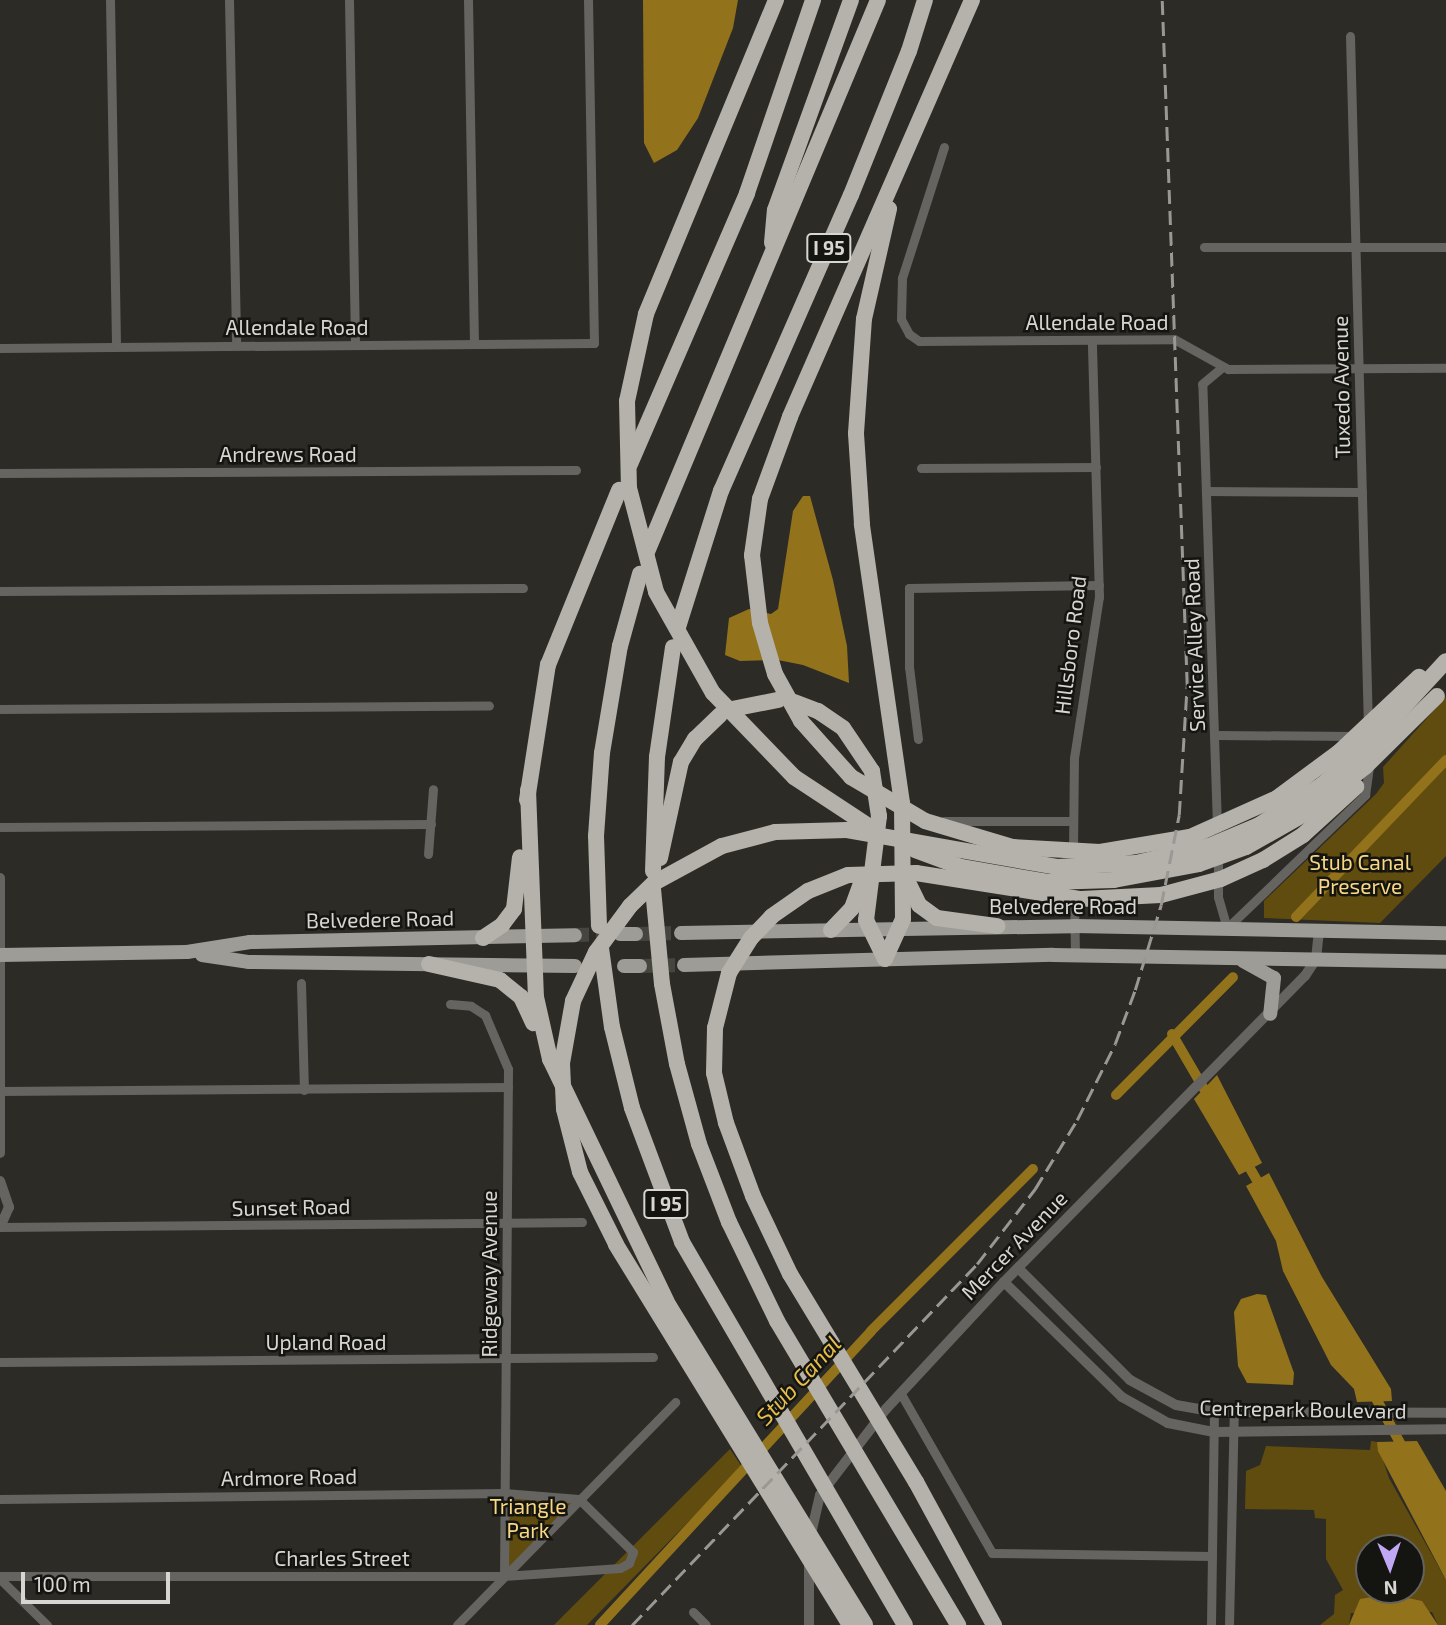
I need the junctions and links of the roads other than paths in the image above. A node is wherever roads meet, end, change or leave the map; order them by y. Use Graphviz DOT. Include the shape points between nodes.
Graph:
graph roads {
  1 [pos="110,0"];
  2 [pos="229,0"];
  3 [pos="349,0"];
  4 [pos="468,0"];
  5 [pos="588,0"];
  6 [pos="776,0"];
  7 [pos="813,0"];
  8 [pos="851,0"];
  9 [pos="878,0"];
  10 [pos="925,0"];
  11 [pos="972,0"];
  12 [pos="1350,36"];
  13 [pos="915,133"];
  14 [pos="944,147"];
  15 [pos="1204,247"];
  16 [pos="1355,247"];
  17 [pos="1446,247"];
  18 [pos="771,256"];
  19 [pos="1092,340"];
  20 [pos="474,344"];
  21 [pos="236,345"];
  22 [pos="355,345"];
  23 [pos="116,346"];
  24 [pos="0,348"];
  25 [pos="1221,368"];
  26 [pos="1446,368"];
  27 [pos="1359,369"];
  28 [pos="630,464"];
  29 [pos="1096,467"];
  30 [pos="921,468"];
  31 [pos="576,470"];
  32 [pos="0,473"];
  33 [pos="619,490"];
  34 [pos="1206,491"];
  35 [pos="1362,492"];
  36 [pos="647,552"];
  37 [pos="640,574"];
  38 [pos="1098,585"];
  39 [pos="523,588"];
  40 [pos="0,591"];
  41 [pos="678,626"];
  42 [pos="673,647"];
  43 [pos="1446,651"];
  44 [pos="1446,661"];
  45 [pos="1442,691"];
  46 [pos="489,706"];
  47 [pos="0,709"];
  48 [pos="1216,735"];
  49 [pos="1368,736"];
  50 [pos="918,739"];
  51 [pos="433,789"];
  52 [pos="528,790"];
  53 [pos="879,816"];
  54 [pos="936,821"];
  55 [pos="1072,821"];
  56 [pos="430,824"];
  57 [pos="0,827"];
  58 [pos="428,854"];
  59 [pos="905,874"];
  60 [pos="0,878"];
  61 [pos="655,882"];
  62 [pos="599,926"];
  63 [pos="997,926"];
  64 [pos="1074,926"];
  65 [pos="867,928"];
  66 [pos="1227,928"];
  67 [pos="831,929"];
  68 [pos="900,929"];
  69 [pos="1319,930"];
  70 [pos="681,933"];
  71 [pos="1446,933"];
  72 [pos="620,934"];
  73 [pos="636,934"];
  74 [pos="575,935"];
  75 [pos="532,936"];
  76 [pos="483,937"];
  77 [pos="601,948"];
  78 [pos="187,952"];
  79 [pos="1,954"];
  80 [pos="1075,955"];
  81 [pos="1231,957"];
  82 [pos="885,959"];
  83 [pos="1316,959"];
  84 [pos="1446,962"];
  85 [pos="429,964"];
  86 [pos="535,965"];
  87 [pos="684,965"];
  88 [pos="575,966"];
  89 [pos="624,966"];
  90 [pos="639,966"];
  91 [pos="302,984"];
  92 [pos="450,1004"];
  93 [pos="1270,1014"];
  94 [pos="545,1046"];
  95 [pos="508,1087"];
  96 [pos="304,1090"];
  97 [pos="0,1091"];
  98 [pos="0,1153"];
  99 [pos="0,1181"];
  100 [pos="582,1222"];
  101 [pos="507,1223"];
  102 [pos="0,1227"];
  103 [pos="1018,1268"];
  104 [pos="1004,1282"];
  105 [pos="653,1357"];
  106 [pos="506,1358"];
  107 [pos="0,1362"];
  108 [pos="901,1394"];
  109 [pos="675,1402"];
  110 [pos="1214,1412"];
  111 [pos="1234,1412"];
  112 [pos="1446,1413"];
  113 [pos="1446,1429"];
  114 [pos="1214,1432"];
  115 [pos="1233,1432"];
  116 [pos="742,1439"];
  117 [pos="505,1493"];
  118 [pos="0,1499"];
  119 [pos="579,1499"];
  120 [pos="1212,1556"];
  121 [pos="504,1576"];
  122 [pos="0,1577"];
  123 [pos="693,1612"];
  124 [pos="47,1625"];
  125 [pos="457,1625"];
  126 [pos="706,1625"];
  127 [pos="809,1625"];
  128 [pos="849,1625"];
  129 [pos="865,1625"];
  130 [pos="905,1625"];
  131 [pos="958,1625"];
  132 [pos="994,1625"];
  133 [pos="1211,1625"];
  134 [pos="1229,1625"];
  1 -- 23 [label="street"];
  2 -- 21 [label="street"];
  3 -- 22 [label="street"];
  4 -- 20 [label="street"];
  5 -- 20 [label="street, Allendale Road" via="594,344"];
  6 -- 45 [label="highway" via="663,269 639,338 627,401 629,488 650,573 685,648 739,724 803,785 873,830 961,867 1048,882 1138,877 1211,860 1287,825 1347,783"];
  7 -- 28 [label="highway" via="751,184"];
  8 -- 18 [label="highway" via="775,210"];
  9 -- 18 [label="highway, I 95"];
  10 -- 41 [label="highway, I 95" via="846,206 721,491"];
  11 -- 13 [label="highway"];
  12 -- 16 [label="street, Tuxedo Avenue"];
  13 -- 43 [label="highway" via="772,464 754,529 753,576 762,631 782,688 812,736 836,762 868,790 925,821 989,842 1079,853 1145,847 1190,837 1258,808 1317,771"];
  13 -- 59 [label="highway" via="872,275 861,341 856,420 861,512 898,759"];
  14 -- 19 [label="street, Allendale Road" via="902,278 901,319 909,334 919,341"];
  15 -- 16 [label="street"];
  16 -- 17 [label="street"];
  16 -- 27 [label="street, Tuxedo Avenue"];
  18 -- 36 [label="highway, I 95"];
  19 -- 25 [label="street, Allendale Road" via="1181,340"];
  19 -- 29 [label="street, Hillsboro Road"];
  20 -- 22 [label="street, Allendale Road"];
  21 -- 22 [label="street, Allendale Road"];
  21 -- 23 [label="street, Allendale Road"];
  23 -- 24 [label="street, Allendale Road"];
  25 -- 27 [label="street"];
  25 -- 34 [label="street, Service Alley Road" via="1202,384"];
  26 -- 27 [label="street"];
  27 -- 35 [label="street, Tuxedo Avenue"];
  29 -- 30 [label="street"];
  29 -- 38 [label="street, Hillsboro Road"];
  31 -- 32 [label="street, Andrews Road"];
  33 -- 52 [label="highway" via="548,665"];
  34 -- 35 [label="street"];
  34 -- 48 [label="street, Service Alley Road"];
  35 -- 49 [label="street, Tuxedo Avenue"];
  37 -- 62 [label="highway" via="605,725"];
  38 -- 50 [label="street" via="909,588 909,667"];
  38 -- 55 [label="street, Hillsboro Road" via="1073,758"];
  39 -- 40 [label="street"];
  42 -- 61 [label="highway, I 95" via="657,757"];
  44 -- 116 [label="highway" via="1393,720 1322,785 1259,825 1192,852 1136,863 1057,867 999,860 866,832 809,829 740,840 680,867 642,893 596,951 573,1001 562,1086 580,1172 616,1244"];
  45 -- 132 [label="highway" via="1366,778 1313,827 1263,860 1201,886 1142,898 1081,900 889,871 848,875 808,891 761,926 735,961 720,1002 713,1042 720,1105 741,1168 790,1274 916,1482"];
  46 -- 47 [label="street"];
  48 -- 49 [label="street"];
  48 -- 66 [label="street, Service Alley Road" via="1218,892"];
  49 -- 66 [label="street, Tuxedo Avenue" via="1365,795"];
  51 -- 56 [label="street"];
  52 -- 75 [label="highway"];
  52 -- 76 [label="highway" via="516,902 502,925"];
  53 -- 61 [label="highway" via="874,778 855,742 828,716 786,701 726,712 695,738 681,762"];
  53 -- 65 [label="highway"];
  53 -- 67 [label="highway" via="857,899"];
  54 -- 55 [label="street"];
  55 -- 64 [label="street, Hillsboro Road"];
  56 -- 57 [label="street"];
  56 -- 58 [label="street"];
  59 -- 63 [label="highway" via="913,895 931,916"];
  59 -- 68 [label="highway"];
  60 -- 79 [label="street"];
  61 -- 131 [label="highway, I 95" via="662,984 684,1092 713,1183 758,1284"];
  63 -- 64 [label="main road, Belvedere Road"];
  63 -- 68 [label="main road, Belvedere Road"];
  64 -- 66 [label="main road, Belvedere Road"];
  64 -- 80 [label="street, Hillsboro Road"];
  65 -- 67 [label="main road, Belvedere Road"];
  65 -- 68 [label="main road, Belvedere Road"];
  65 -- 82 [label="highway"];
  66 -- 69 [label="main road, Belvedere Road"];
  67 -- 70 [label="main road, Belvedere Road"];
  68 -- 82 [label="highway"];
  69 -- 71 [label="main road, Belvedere Road"];
  69 -- 83 [label="street"];
  72 -- 73 [label="main road"];
  74 -- 75 [label="main road, Belvedere Road"];
  75 -- 76 [label="main road, Belvedere Road"];
  75 -- 86 [label="highway"];
  76 -- 78 [label="main road, Belvedere Road" via="250,942"];
  77 -- 130 [label="highway, I 95" via="632,1108 659,1188 694,1265"];
  78 -- 79 [label="main road, Belvedere Road"];
  78 -- 85 [label="main road, Belvedere Road" via="249,962"];
  79 -- 97 [label="street"];
  80 -- 81 [label="main road"];
  80 -- 82 [label="main road"];
  81 -- 83 [label="main road"];
  81 -- 93 [label="main road" via="1272,976 1275,987"];
  82 -- 87 [label="main road"];
  83 -- 84 [label="main road"];
  83 -- 93 [label="street, Mercer Avenue"];
  85 -- 86 [label="main road, Belvedere Road"];
  85 -- 94 [label="highway" via="484,974 506,984 521,997"];
  86 -- 88 [label="main road, Belvedere Road"];
  86 -- 94 [label="highway"];
  89 -- 90 [label="main road"];
  91 -- 96 [label="street"];
  92 -- 95 [label="street, Ridgeway Avenue" via="471,1006 485,1015 508,1069"];
  93 -- 103 [label="street, Mercer Avenue"];
  94 -- 116 [label="highway" via="644,1259"];
  95 -- 96 [label="street"];
  95 -- 101 [label="street, Ridgeway Avenue"];
  96 -- 97 [label="street"];
  97 -- 98 [label="street"];
  99 -- 102 [label="street" via="9,1207"];
  100 -- 101 [label="street, Sunset Road"];
  101 -- 102 [label="street, Sunset Road"];
  101 -- 106 [label="street, Ridgeway Avenue"];
  103 -- 104 [label="street, Mercer Avenue"];
  103 -- 110 [label="street, Centrepark Boulevard" via="1144,1391 1176,1405"];
  104 -- 108 [label="street, Mercer Avenue"];
  104 -- 114 [label="street, Centrepark Boulevard" via="1136,1408 1167,1423"];
  105 -- 106 [label="street, Upland Road"];
  106 -- 107 [label="street, Upland Road"];
  106 -- 117 [label="street, Ridgeway Avenue"];
  108 -- 120 [label="street" via="992,1553"];
  108 -- 127 [label="street, Mercer Avenue" via="820,1495 810,1534"];
  109 -- 119 [label="street"];
  110 -- 111 [label="street, Centrepark Boulevard"];
  110 -- 114 [label="street"];
  111 -- 112 [label="street, Centrepark Boulevard"];
  111 -- 115 [label="street"];
  113 -- 115 [label="street, Centrepark Boulevard"];
  114 -- 115 [label="street, Centrepark Boulevard"];
  114 -- 120 [label="street"];
  115 -- 134 [label="street"];
  116 -- 128 [label="highway"];
  116 -- 129 [label="highway"];
  117 -- 118 [label="street, Ardmore Road"];
  117 -- 119 [label="street, Ardmore Road"];
  117 -- 121 [label="street, Ridgeway Avenue"];
  119 -- 121 [label="street"];
  119 -- 121 [label="street, Charles Street" via="633,1552 629,1563 620,1568"];
  120 -- 133 [label="street"];
  121 -- 122 [label="street, Charles Street"];
  121 -- 125 [label="street"];
  122 -- 124 [label="street"];
  123 -- 126 [label="street"];
}
